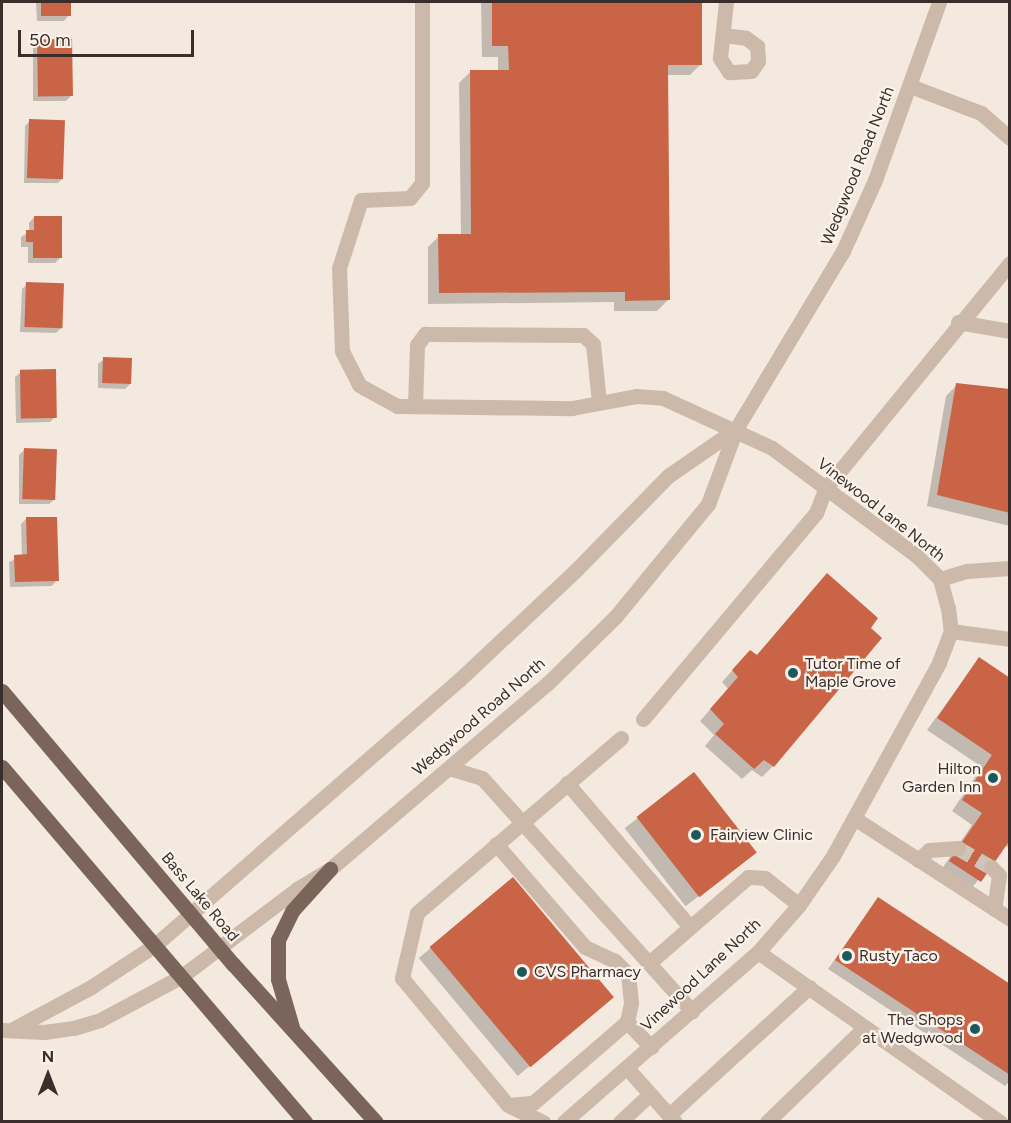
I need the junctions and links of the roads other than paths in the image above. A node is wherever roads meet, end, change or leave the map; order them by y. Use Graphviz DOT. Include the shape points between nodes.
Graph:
graph roads {
  1 [pos="422,2"];
  2 [pos="726,2"];
  3 [pos="939,2"];
  4 [pos="723,35"];
  5 [pos="910,86"];
  6 [pos="1010,138"];
  7 [pos="1010,262"];
  8 [pos="958,322"];
  9 [pos="1010,331"];
  10 [pos="599,402"];
  11 [pos="415,406"];
  12 [pos="736,429"];
  13 [pos="825,489"];
  14 [pos="1010,568"];
  15 [pos="940,579"];
  16 [pos="951,631"];
  17 [pos="1010,639"];
  18 [pos="2,691"];
  19 [pos="643,719"];
  20 [pos="621,738"];
  21 [pos="2,767"];
  22 [pos="449,768"];
  23 [pos="567,783"];
  24 [pos="854,818"];
  25 [pos="522,821"];
  26 [pos="496,844"];
  27 [pos="958,848"];
  28 [pos="918,860"];
  29 [pos="991,867"];
  30 [pos="330,869"];
  31 [pos="799,905"];
  32 [pos="994,909"];
  33 [pos="191,915"];
  34 [pos="1010,919"];
  35 [pos="690,927"];
  36 [pos="155,945"];
  37 [pos="219,948"];
  38 [pos="758,952"];
  39 [pos="649,963"];
  40 [pos="182,976"];
  41 [pos="809,987"];
  42 [pos="692,1011"];
  43 [pos="627,1022"];
  44 [pos="865,1027"];
  45 [pos="7,1030"];
  46 [pos="294,1033"];
  47 [pos="651,1047"];
  48 [pos="627,1068"];
  49 [pos="650,1094"];
  50 [pos="508,1105"];
  51 [pos="672,1118"];
  52 [pos="305,1122"];
  53 [pos="376,1122"];
  54 [pos="543,1122"];
  55 [pos="564,1122"];
  56 [pos="620,1122"];
  57 [pos="767,1122"];
  58 [pos="1000,1122"];
  1 -- 11 [label="street, Vinewood Lane North" via="422,183 410,198 361,200 339,268 342,351 359,385 397,406"];
  2 -- 4 [label="street"];
  3 -- 5 [label="street, Wedgwood Road North"];
  5 -- 6 [label="street" via="981,113"];
  5 -- 12 [label="street, Wedgwood Road North" via="843,251"];
  7 -- 8 [label="street"];
  8 -- 9 [label="street"];
  8 -- 13 [label="street"];
  10 -- 11 [label="street, Vinewood Lane North" via="572,408"];
  10 -- 11 [label="street" via="593,344 583,335 425,334 417,345"];
  10 -- 12 [label="street, Vinewood Lane North" via="636,396 663,398"];
  12 -- 13 [label="street, Vinewood Lane North" via="772,448"];
  12 -- 22 [label="street, Wedgwood Road North" via="708,504 671,552 616,616 556,675"];
  12 -- 33 [label="street, Wedgwood Road North" via="668,476 574,572 459,680"];
  13 -- 15 [label="street, Vinewood Lane North" via="918,557"];
  13 -- 19 [label="street" via="816,513"];
  14 -- 15 [label="street" via="967,571"];
  15 -- 16 [label="street, Vinewood Lane North"];
  16 -- 17 [label="street"];
  16 -- 24 [label="street, Vinewood Lane North" via="939,663"];
  18 -- 33 [label="main road, Bass Lake Road"];
  20 -- 23 [label="street"];
  21 -- 36 [label="main road"];
  22 -- 25 [label="street" via="482,778"];
  22 -- 30 [label="street, Wedgwood Road North"];
  23 -- 25 [label="street"];
  23 -- 35 [label="street"];
  24 -- 28 [label="street"];
  24 -- 31 [label="street, Vinewood Lane North"];
  25 -- 26 [label="street"];
  25 -- 39 [label="street"];
  26 -- 43 [label="street" via="585,947 615,961 628,974 631,1003"];
  26 -- 50 [label="street" via="417,913 402,978"];
  27 -- 28 [label="street" via="929,850"];
  28 -- 32 [label="street"];
  29 -- 32 [label="street" via="999,875"];
  30 -- 37 [label="street, Wedgwood Road North"];
  30 -- 46 [label="main road" via="292,911 278,940 278,979"];
  31 -- 35 [label="street" via="765,878 748,877"];
  31 -- 38 [label="street, Vinewood Lane North"];
  32 -- 34 [label="street"];
  33 -- 36 [label="street, Wedgwood Road North"];
  33 -- 37 [label="main road, Bass Lake Road"];
  35 -- 39 [label="street"];
  36 -- 40 [label="main road"];
  36 -- 45 [label="street, Wedgwood Road North" via="99,982"];
  37 -- 40 [label="street, Wedgwood Road North"];
  37 -- 46 [label="main road, Bass Lake Road"];
  38 -- 41 [label="street"];
  38 -- 42 [label="street, Vinewood Lane North"];
  39 -- 42 [label="street"];
  40 -- 45 [label="street, Wedgwood Road North" via="100,1020 44,1032"];
  40 -- 52 [label="main road"];
  41 -- 44 [label="street"];
  41 -- 51 [label="street"];
  42 -- 47 [label="street, Vinewood Lane North"];
  43 -- 47 [label="street"];
  43 -- 50 [label="street" via="533,1103"];
  44 -- 57 [label="street"];
  44 -- 58 [label="street"];
  46 -- 53 [label="main road, Bass Lake Road"];
  47 -- 48 [label="street, Vinewood Lane North"];
  48 -- 49 [label="street"];
  48 -- 55 [label="street, Vinewood Lane North"];
  49 -- 51 [label="street"];
  49 -- 56 [label="street"];
  50 -- 54 [label="street"];
}
